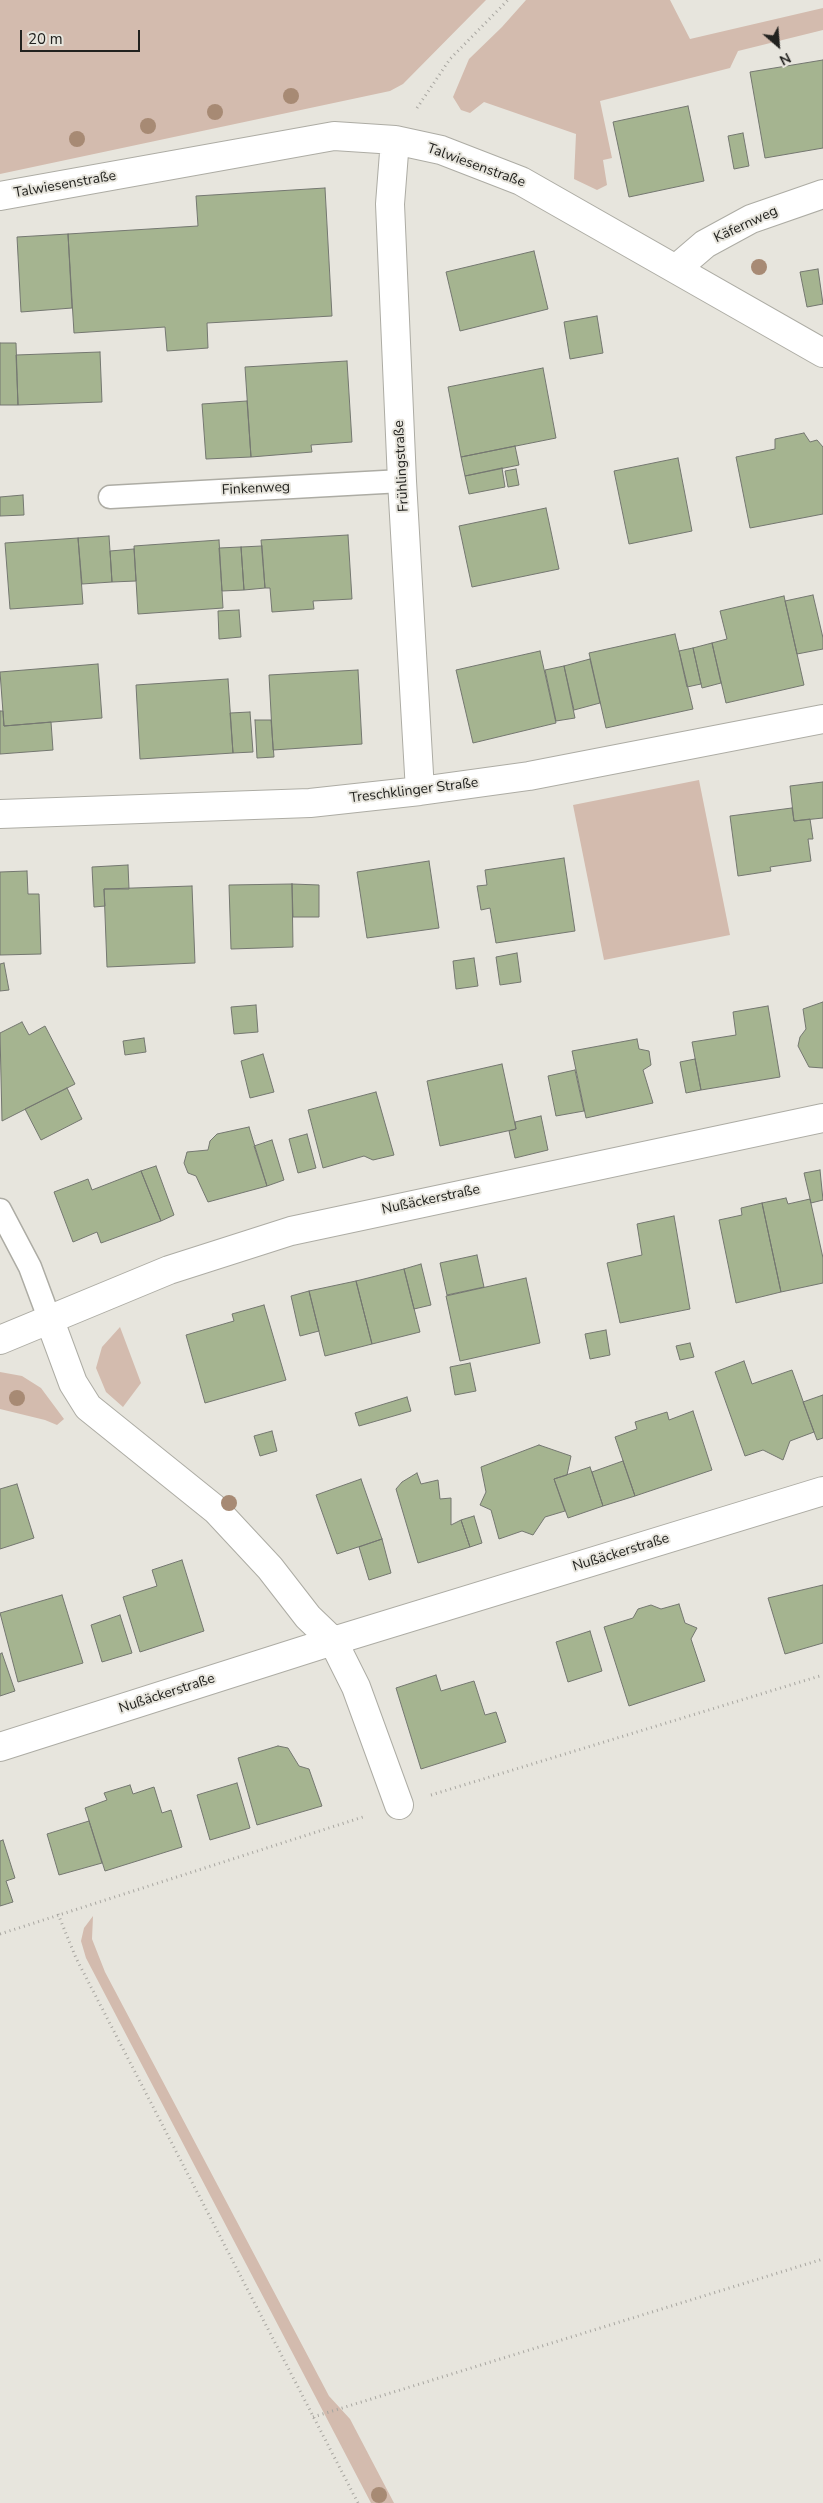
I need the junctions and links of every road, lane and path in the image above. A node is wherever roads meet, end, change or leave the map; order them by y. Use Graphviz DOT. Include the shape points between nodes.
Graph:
graph roads {
  1 [pos="508,0"];
  2 [pos="395,140"];
  3 [pos="823,194"];
  4 [pos="0,196"];
  5 [pos="677,268"];
  6 [pos="823,353"];
  7 [pos="402,481"];
  8 [pos="110,497"];
  9 [pos="823,720"];
  10 [pos="420,791"];
  11 [pos="0,814"];
  12 [pos="823,1118"];
  13 [pos="0,1210"];
  14 [pos="49,1318"];
  15 [pos="0,1340"];
  16 [pos="823,1491"];
  17 [pos="333,1641"];
  18 [pos="0,1747"];
  19 [pos="399,1805"];
  20 [pos="58,1914"];
  21 [pos="823,2259"];
  22 [pos="313,2417"];
  23 [pos="358,2503"];
  1 -- 2 [label="path" via="450,59"];
  2 -- 4 [label="street, Talwiesenstraße" via="334,136"];
  2 -- 5 [label="street, Talwiesenstraße" via="441,150 521,181"];
  2 -- 7 [label="street, Frühlingstraße" via="390,204"];
  3 -- 5 [label="street, Käfernweg" via="751,219 705,244"];
  5 -- 6 [label="street, Talwiesenstraße"];
  7 -- 8 [label="lane, Finkenweg"];
  7 -- 10 [label="street, Frühlingstraße"];
  9 -- 10 [label="street, Treschklinger Straße" via="529,776"];
  10 -- 11 [label="street, Treschklinger Straße" via="310,803"];
  12 -- 14 [label="street, Nußäckerstraße" via="291,1230 169,1270"];
  13 -- 14 [label="lane" via="30,1267"];
  14 -- 15 [label="street, Nußäckerstraße"];
  14 -- 17 [label="street" via="73,1383 88,1407 216,1510 270,1568 308,1617"];
  16 -- 17 [label="street, Nußäckerstraße"];
  17 -- 18 [label="street, Nußäckerstraße"];
  17 -- 19 [label="street" via="356,1687"];
  20 -- 22 [label="path" via="76,1958"];
  21 -- 22 [label="path"];
  22 -- 23 [label="path"];
}
